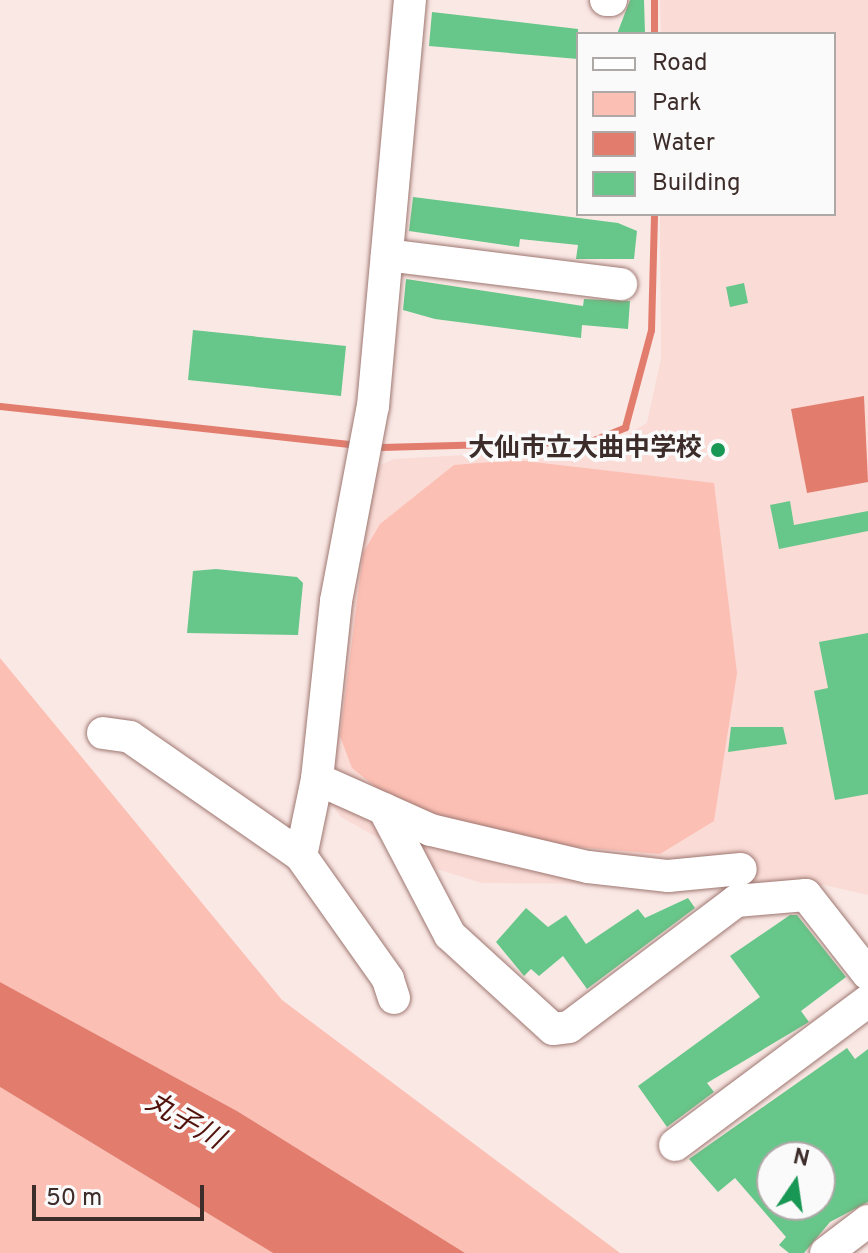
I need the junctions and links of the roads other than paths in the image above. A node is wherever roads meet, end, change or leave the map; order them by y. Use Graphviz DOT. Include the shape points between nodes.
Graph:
graph roads {
  1 [pos="410,0"];
  2 [pos="387,255"];
  3 [pos="621,284"];
  4 [pos="103,733"];
  5 [pos="317,779"];
  6 [pos="384,809"];
  7 [pos="301,856"];
  8 [pos="741,869"];
  9 [pos="868,974"];
  10 [pos="394,998"];
  11 [pos="868,1001"];
  12 [pos="675,1145"];
  13 [pos="868,1221"];
  14 [pos="826,1253"];
  1 -- 2 [label="street"];
  2 -- 3 [label="street"];
  2 -- 5 [label="street" via="373,406 336,601"];
  4 -- 7 [label="street" via="130,737"];
  5 -- 6 [label="street"];
  5 -- 7 [label="street"];
  6 -- 8 [label="street" via="431,830 588,867 668,876"];
  6 -- 9 [label="street" via="450,935 553,1029 569,1027 736,901 806,895"];
  7 -- 10 [label="street" via="388,979"];
  11 -- 12 [label="street"];
  13 -- 14 [label="street"];
}
